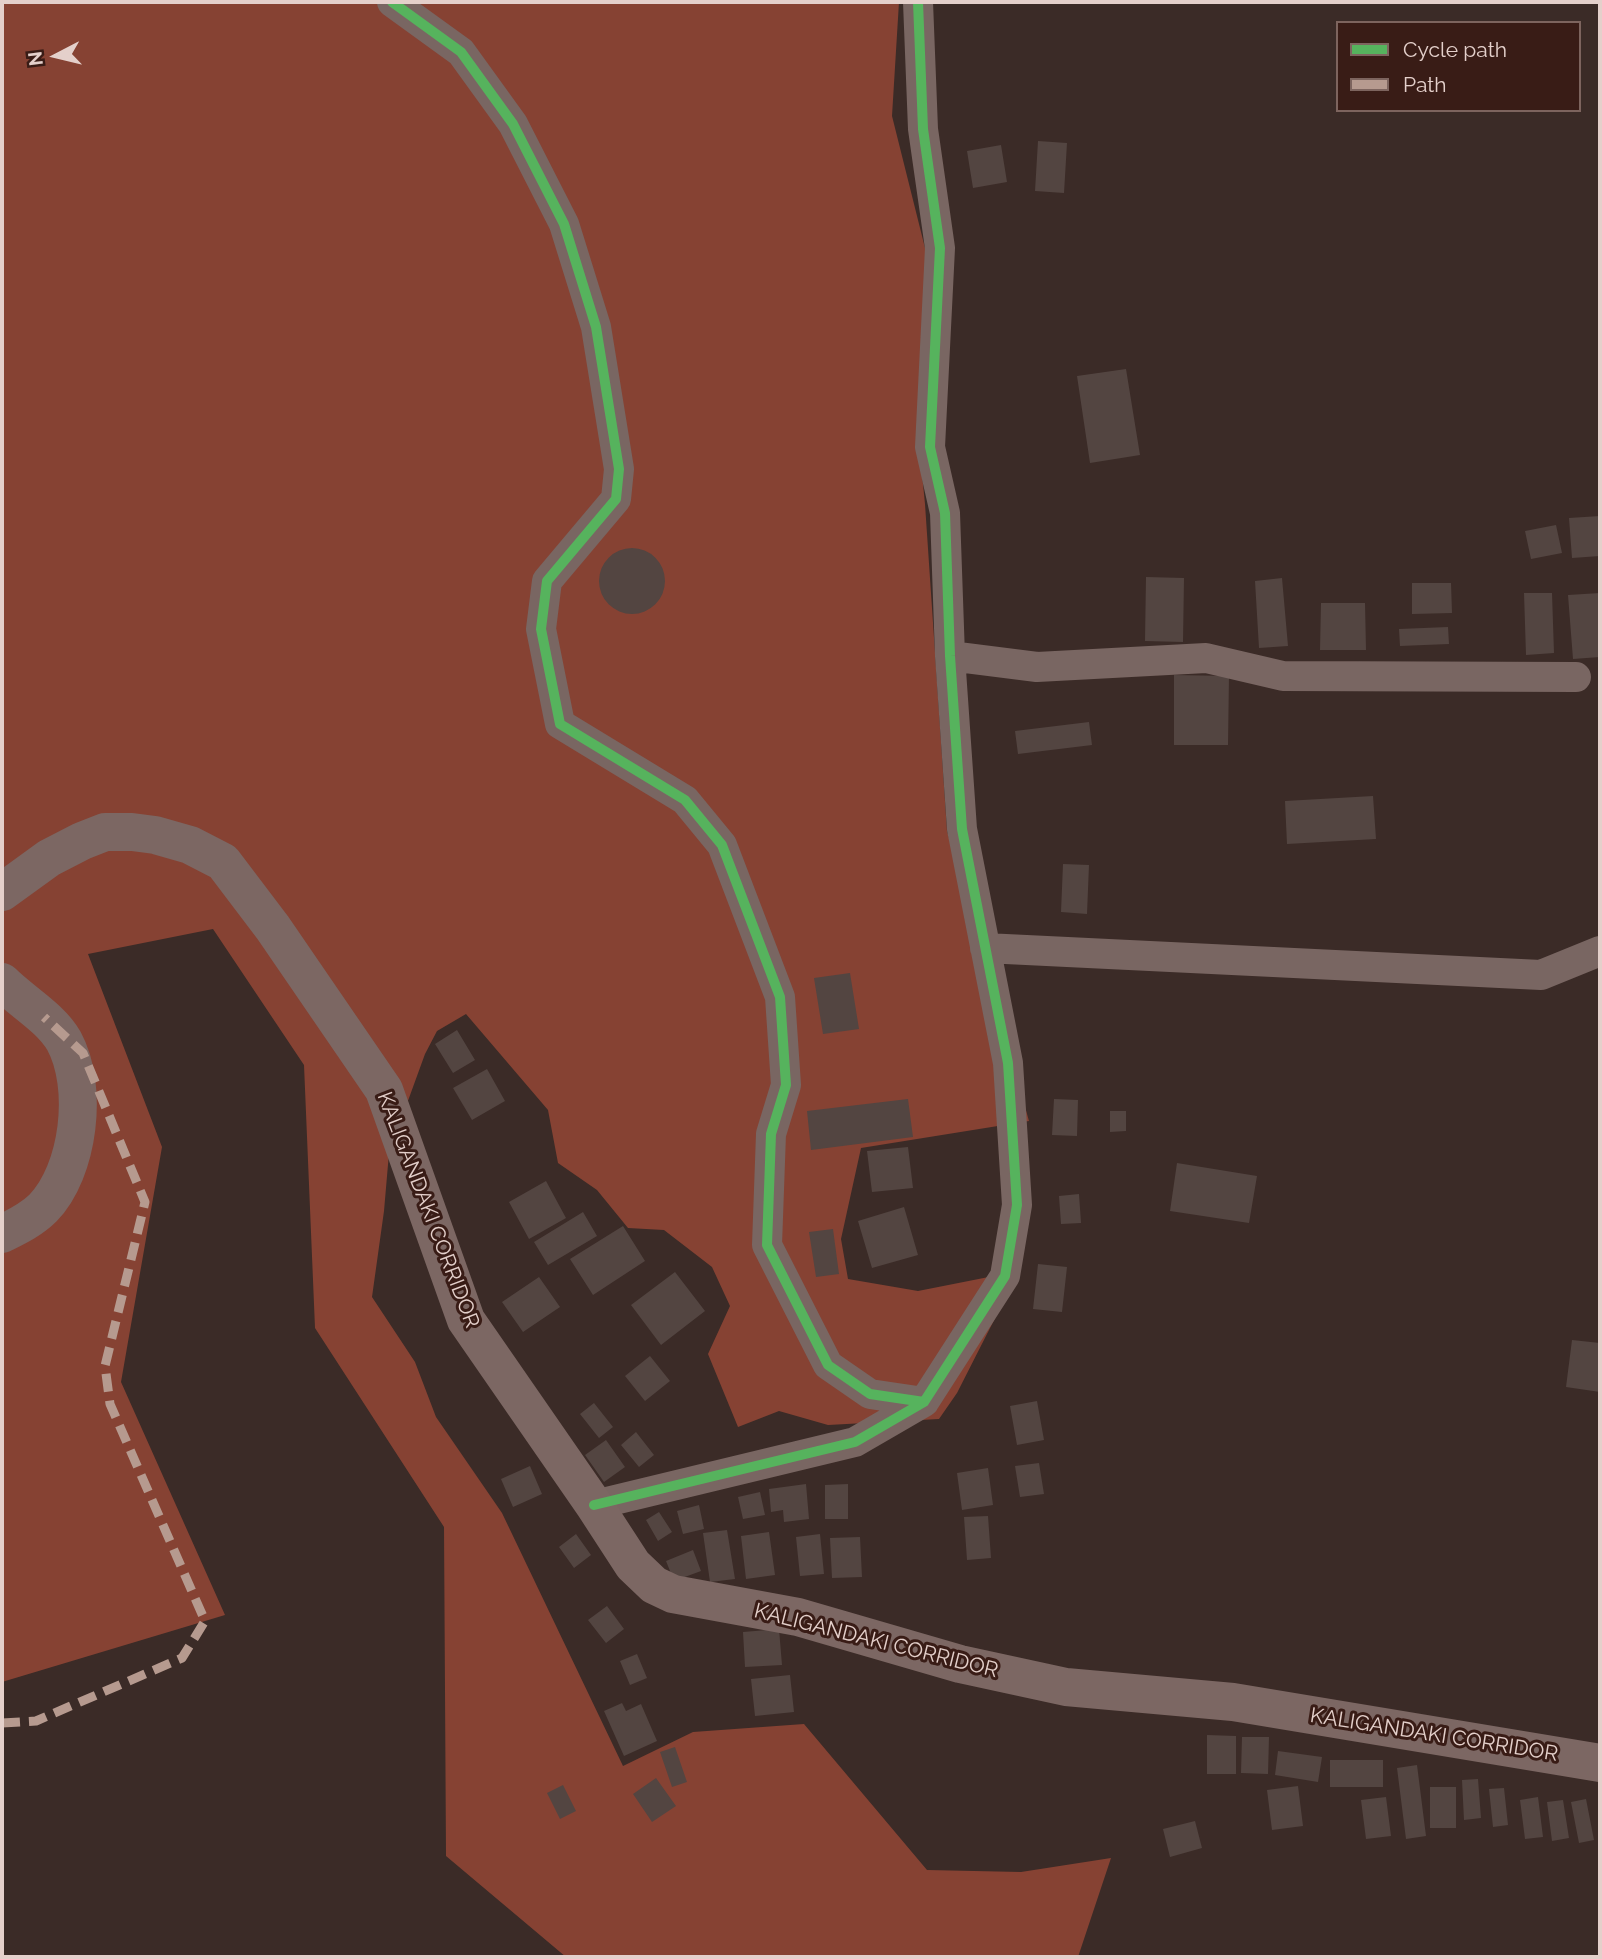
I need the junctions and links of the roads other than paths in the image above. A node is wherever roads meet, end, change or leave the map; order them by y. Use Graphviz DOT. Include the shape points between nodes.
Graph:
graph roads {
  1 [pos="391,2"];
  2 [pos="918,2"];
  3 [pos="950,656"];
  4 [pos="1576,677"];
  5 [pos="2,892"];
  6 [pos="985,948"];
  7 [pos="1600,951"];
  8 [pos="2,982"];
  9 [pos="2,1234"];
  10 [pos="924,1402"];
  11 [pos="594,1505"];
  12 [pos="1600,1763"];
  1 -- 10 [label="street" via="461,52 513,124 564,224 596,327 619,469 616,499 547,580 541,629 560,724 685,800 722,845 780,997 786,1086 771,1134 767,1245 828,1365 870,1394"];
  2 -- 3 [label="street" via="923,129 940,248 930,447 945,513"];
  3 -- 4 [label="street" via="1037,667 1206,658 1283,676"];
  3 -- 6 [label="street" via="962,829"];
  5 -- 11 [label="main road, KALIGANDAKI CORRIDOR" via="48,858 105,832 155,835 190,845 223,862 384,1090 466,1320"];
  6 -- 7 [label="street" via="1541,975"];
  6 -- 10 [label="street" via="1008,1063 1017,1205 1005,1276"];
  8 -- 9 [label="main road" via="56,1029 72,1061 78,1100 69,1161 53,1194 32,1218"];
  10 -- 11 [label="street" via="855,1442"];
  11 -- 12 [label="main road, KALIGANDAKI CORRIDOR" via="633,1565 654,1585 673,1594 798,1617 960,1664 1066,1687 1233,1702"];
}
